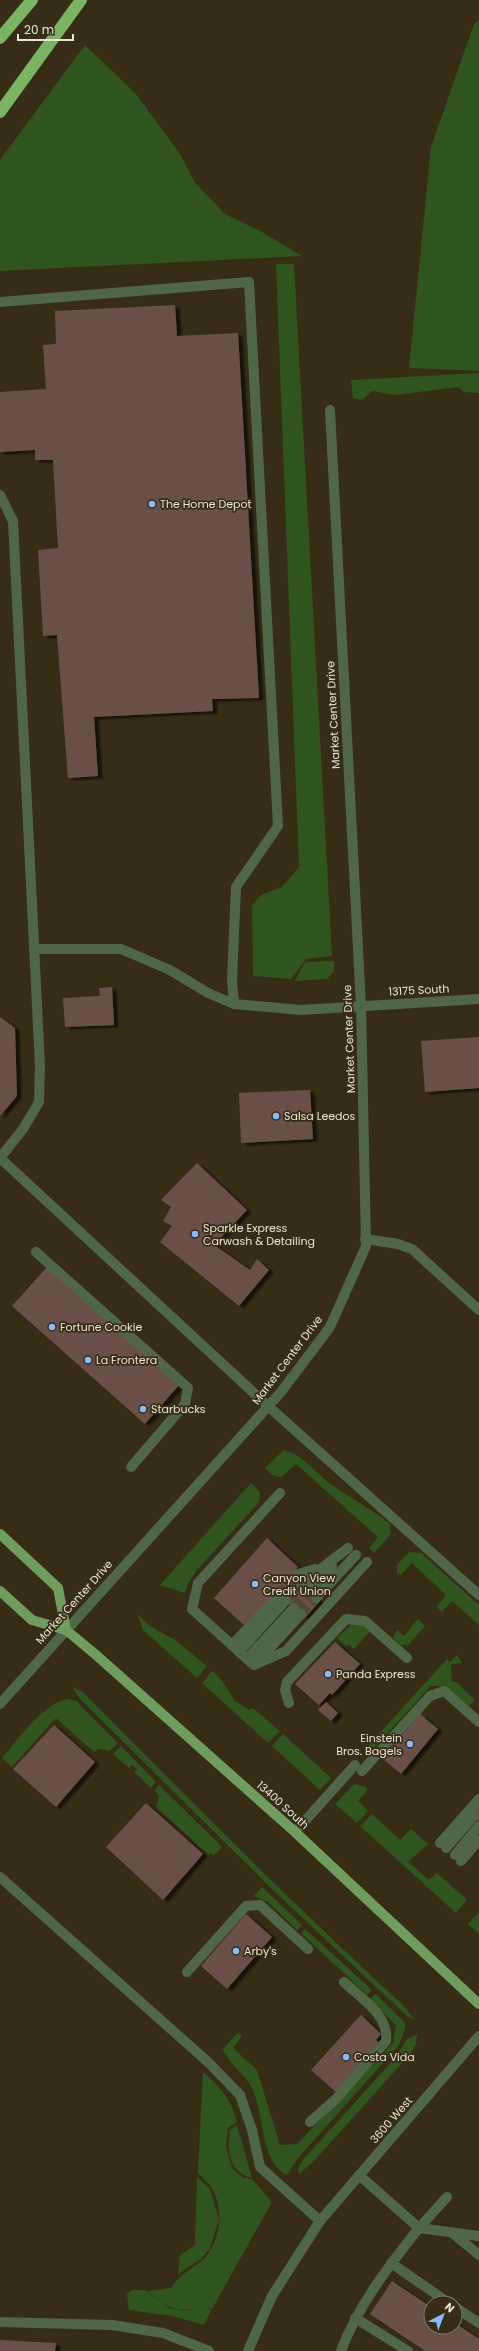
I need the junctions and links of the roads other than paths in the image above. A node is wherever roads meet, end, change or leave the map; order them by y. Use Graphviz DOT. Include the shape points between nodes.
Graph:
graph roads {
  1 [pos="32,0"];
  2 [pos="81,0"];
  3 [pos="0,38"];
  4 [pos="0,112"];
  5 [pos="0,302"];
  6 [pos="330,410"];
  7 [pos="0,495"];
  8 [pos="34,949"];
  9 [pos="479,998"];
  10 [pos="234,1004"];
  11 [pos="361,1006"];
  12 [pos="0,1158"];
  13 [pos="365,1239"];
  14 [pos="36,1252"];
  15 [pos="479,1310"];
  16 [pos="268,1406"];
  17 [pos="131,1467"];
  18 [pos="280,1493"];
  19 [pos="0,1534"];
  20 [pos="367,1562"];
  21 [pos="305,1588"];
  22 [pos="0,1591"];
  23 [pos="479,1595"];
  24 [pos="282,1597"];
  25 [pos="297,1611"];
  26 [pos="66,1630"];
  27 [pos="236,1649"];
  28 [pos="407,1658"];
  29 [pos="251,1662"];
  30 [pos="289,1703"];
  31 [pos="0,1704"];
  32 [pos="479,1722"];
  33 [pos="479,1799"];
  34 [pos="473,1817"];
  35 [pos="479,1826"];
  36 [pos="295,1832"];
  37 [pos="479,1840"];
  38 [pos="0,1877"];
  39 [pos="308,1949"];
  40 [pos="188,1972"];
  41 [pos="344,1982"];
  42 [pos="479,2004"];
  43 [pos="479,2036"];
  44 [pos="310,2122"];
  45 [pos="359,2175"];
  46 [pos="447,2197"];
  47 [pos="320,2221"];
  48 [pos="419,2228"];
  49 [pos="451,2232"];
  50 [pos="467,2234"];
  51 [pos="479,2236"];
  52 [pos="479,2245"];
  53 [pos="479,2255"];
  54 [pos="391,2263"];
  55 [pos="437,2295"];
  56 [pos="463,2312"];
  57 [pos="355,2318"];
  58 [pos="0,2322"];
  59 [pos="479,2323"];
  60 [pos="209,2351"];
  61 [pos="248,2351"];
  62 [pos="341,2351"];
  63 [pos="408,2351"];
  1 -- 3 [label="highway"];
  2 -- 4 [label="highway"];
  5 -- 10 [label="street" via="249,282 278,826 236,887 232,980"];
  6 -- 11 [label="street, Market Center Drive"];
  7 -- 8 [label="street" via="13,521"];
  8 -- 10 [label="street, 13175 South" via="121,950 170,970 208,993"];
  8 -- 12 [label="street" via="40,1066 39,1102"];
  9 -- 11 [label="street, 13175 South"];
  10 -- 11 [label="street, 13175 South" via="301,1010"];
  11 -- 13 [label="street, Market Center Drive"];
  12 -- 16 [label="street"];
  13 -- 15 [label="street" via="398,1244 412,1250"];
  13 -- 16 [label="street, Market Center Drive" via="366,1246 330,1327"];
  14 -- 17 [label="street" via="188,1388 185,1404"];
  16 -- 23 [label="street"];
  16 -- 26 [label="street, Market Center Drive"];
  18 -- 27 [label="street" via="198,1583 192,1609"];
  19 -- 26 [label="main road" via="58,1588"];
  20 -- 29 [label="street" via="286,1651"];
  21 -- 21 [label="street" via="322,1568 352,1552"];
  22 -- 26 [label="main road, 13400 South" via="32,1620"];
  24 -- 27 [label="street"];
  25 -- 29 [label="street"];
  26 -- 31 [label="street, Market Center Drive"];
  26 -- 36 [label="main road, 13400 South"];
  27 -- 29 [label="street"];
  28 -- 30 [label="street" via="365,1621 346,1619 287,1682 285,1690"];
  32 -- 36 [label="street" via="444,1691 430,1696"];
  33 -- 34 [label="street" via="443,1845"];
  35 -- 37 [label="street" via="458,1858"];
  36 -- 42 [label="main road, 13400 South"];
  38 -- 47 [label="street" via="208,2062 240,2095 252,2130 260,2167"];
  39 -- 40 [label="street" via="260,1905 246,1906"];
  41 -- 44 [label="street" via="383,2018 387,2031 386,2041 336,2099"];
  43 -- 45 [label="street, 3600 West"];
  45 -- 47 [label="street, 3600 West"];
  45 -- 48 [label="street"];
  46 -- 48 [label="street"];
  47 -- 61 [label="street, 3600 West" via="272,2296"];
  48 -- 49 [label="street"];
  48 -- 54 [label="street"];
  49 -- 50 [label="street"];
  49 -- 53 [label="street"];
  50 -- 51 [label="street"];
  50 -- 52 [label="street"];
  54 -- 55 [label="street"];
  54 -- 57 [label="street"];
  56 -- 59 [label="street"];
  57 -- 62 [label="street"];
  57 -- 63 [label="street"];
  58 -- 60 [label="street" via="112,2325 163,2334"];
}
